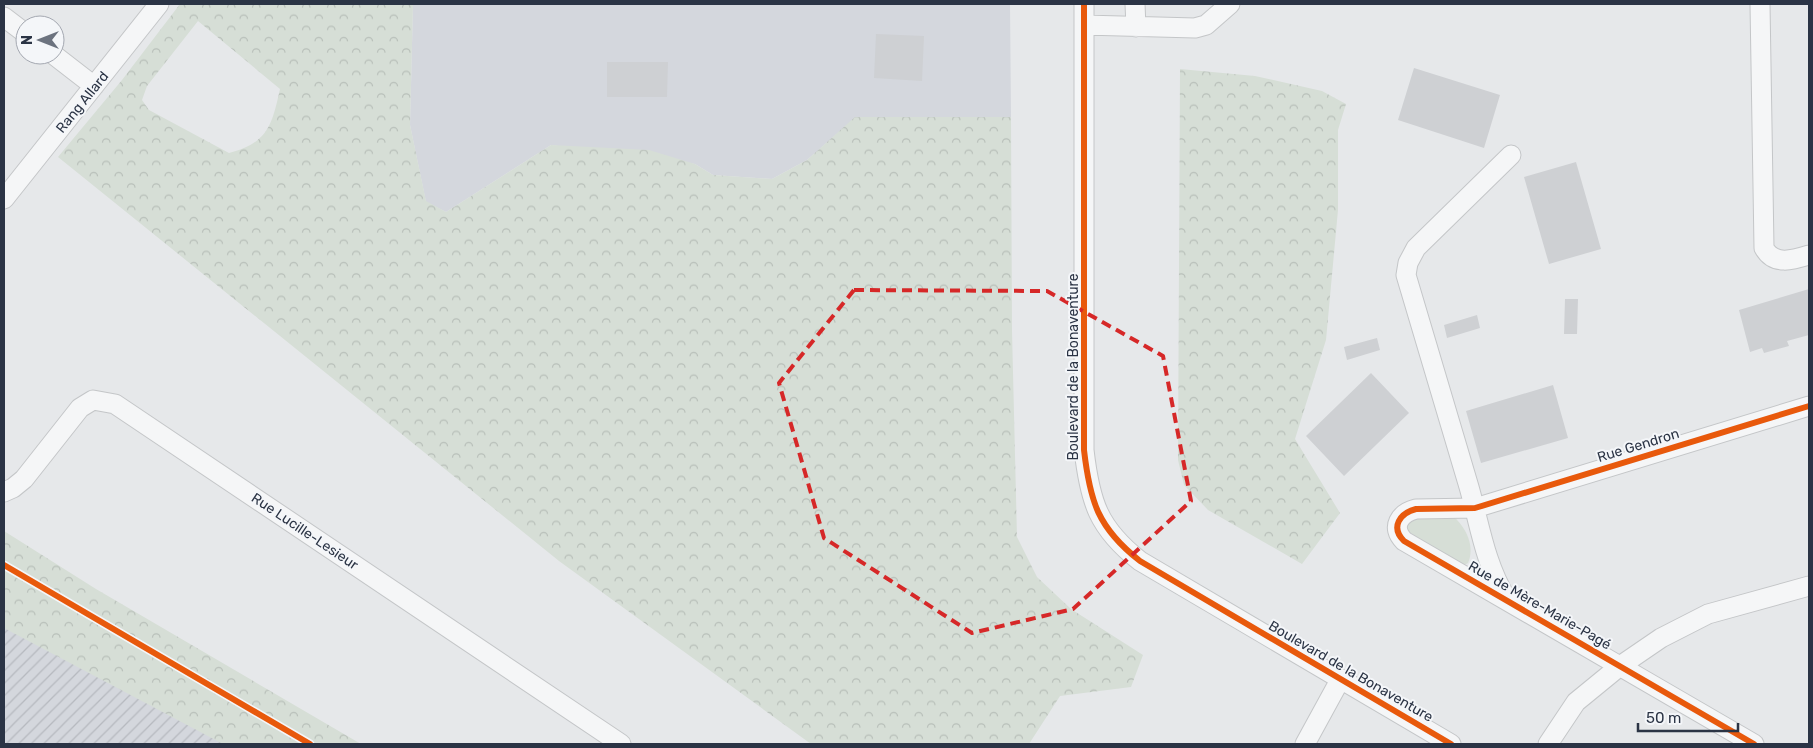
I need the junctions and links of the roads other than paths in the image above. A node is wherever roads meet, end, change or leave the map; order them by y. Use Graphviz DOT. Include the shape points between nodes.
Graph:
graph roads {
  1 [pos="159,4"];
  2 [pos="1084,4"];
  3 [pos="1136,4"];
  4 [pos="1230,4"];
  5 [pos="1760,4"];
  6 [pos="4,17"];
  7 [pos="15,25"];
  8 [pos="1084,25"];
  9 [pos="1136,27"];
  10 [pos="65,64"];
  11 [pos="94,86"];
  12 [pos="1511,155"];
  13 [pos="4,199"];
  14 [pos="1809,255"];
  15 [pos="1809,406"];
  16 [pos="4,492"];
  17 [pos="1475,508"];
  18 [pos="1809,586"];
  19 [pos="1507,599"];
  20 [pos="1620,666"];
  21 [pos="1340,680"];
  22 [pos="621,744"];
  23 [pos="1304,744"];
  24 [pos="1451,744"];
  25 [pos="1548,744"];
  26 [pos="1754,744"];
  1 -- 11 [label="street, Rang Allard"];
  2 -- 8 [label="street, Boulevard de la Bonaventure"];
  3 -- 9 [label="street"];
  4 -- 9 [label="street" via="1206,25 1195,28"];
  5 -- 14 [label="street" via="1764,248 1774,259 1784,261"];
  6 -- 7 [label="street"];
  8 -- 9 [label="street"];
  8 -- 21 [label="street, Boulevard de la Bonaventure" via="1084,450 1087,479 1095,505 1118,544 1140,561"];
  10 -- 11 [label="street"];
  11 -- 13 [label="street, Rang Allard"];
  12 -- 17 [label="street" via="1416,248 1406,275"];
  15 -- 17 [label="street, Rue Gendron"];
  16 -- 22 [label="street, Rue Lucille-Lesieur" via="24,479 80,408 92,400 115,404"];
  17 -- 19 [label="street, Rue de Mère-Marie-Pagé" via="1486,558"];
  17 -- 19 [label="street, Rue de Mère-Marie-Pagé" via="1431,507 1406,511 1396,528 1399,536"];
  18 -- 20 [label="street" via="1708,614 1661,638"];
  19 -- 20 [label="street, Rue de Mère-Marie-Pagé"];
  20 -- 25 [label="street" via="1576,702"];
  20 -- 26 [label="street, Rue de Mère-Marie-Pagé"];
  21 -- 23 [label="street"];
  21 -- 24 [label="street, Boulevard de la Bonaventure"];
}
